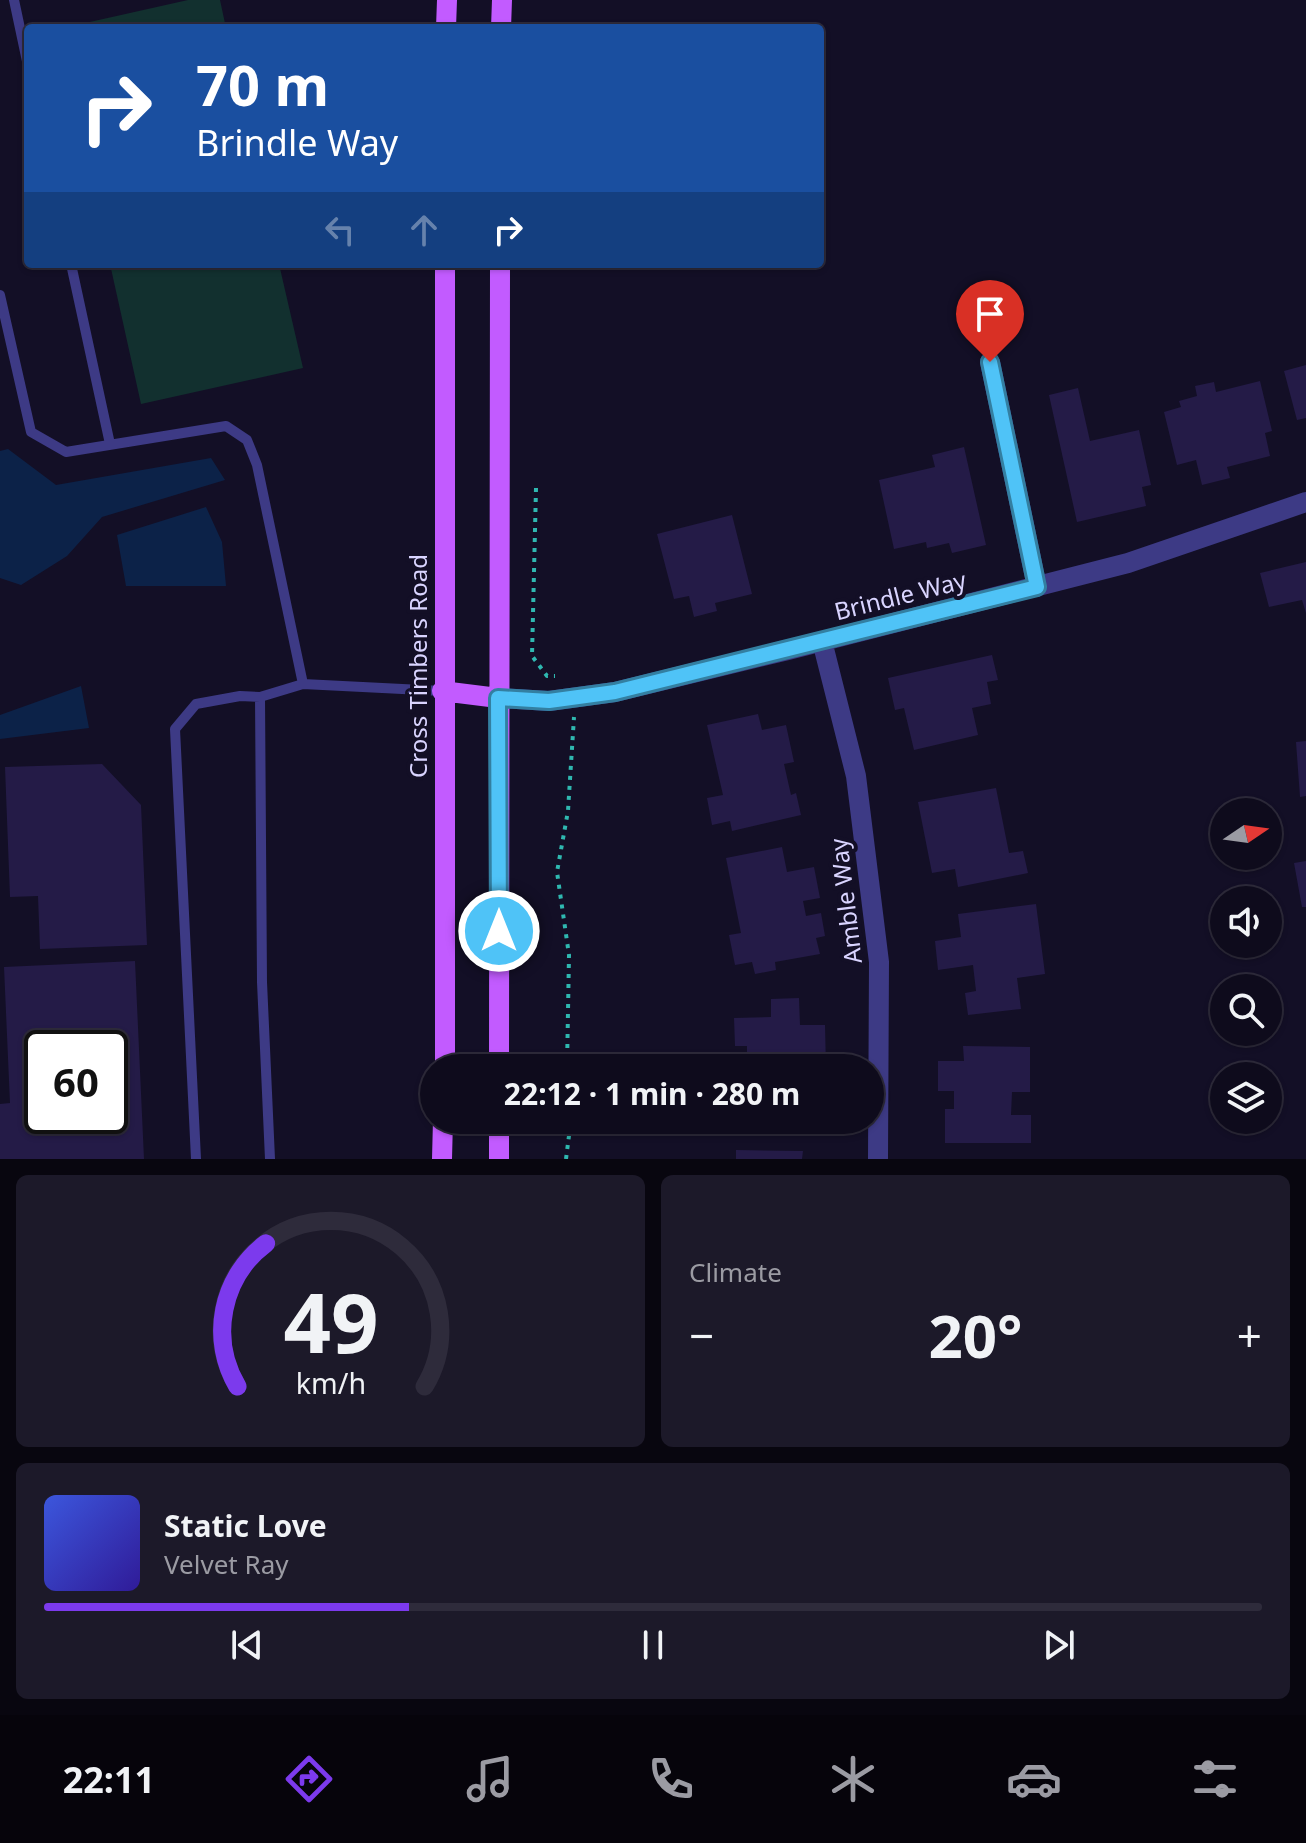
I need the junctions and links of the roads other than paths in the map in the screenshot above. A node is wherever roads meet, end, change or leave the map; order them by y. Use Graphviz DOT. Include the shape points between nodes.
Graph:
graph roads {
  1 [pos="14,0"];
  2 [pos="447,0"];
  3 [pos="502,0"];
  4 [pos="446,24"];
  5 [pos="501,24"];
  6 [pos="24,47"];
  7 [pos="72,268"];
  8 [pos="445,268"];
  9 [pos="500,268"];
  10 [pos="0,295"];
  11 [pos="990,362"];
  12 [pos="110,444"];
  13 [pos="1306,502"];
  14 [pos="1037,587"];
  15 [pos="822,641"];
  16 [pos="303,684"];
  17 [pos="442,691"];
  18 [pos="260,697"];
  19 [pos="498,698"];
  20 [pos="445,1054"];
  21 [pos="499,1054"];
  22 [pos="443,1134"];
  23 [pos="499,1134"];
  24 [pos="196,1159"];
  25 [pos="270,1159"];
  26 [pos="442,1159"];
  27 [pos="499,1159"];
  28 [pos="878,1159"];
  1 -- 6 [label="lane"];
  2 -- 4 [label="main road"];
  3 -- 5 [label="main road"];
  7 -- 12 [label="lane"];
  8 -- 17 [label="main road, Cross Timbers Road"];
  9 -- 19 [label="main road"];
  10 -- 12 [label="lane" via="31,432 66,452"];
  11 -- 14 [label="street"];
  12 -- 16 [label="lane" via="226,426 247,440 257,465"];
  13 -- 14 [label="street, Brindle Way" via="1128,563"];
  14 -- 15 [label="street, Brindle Way"];
  15 -- 19 [label="street, Brindle Way" via="615,692 549,701"];
  15 -- 28 [label="street, Amble Way" via="856,776 879,962"];
  16 -- 17 [label="lane"];
  16 -- 18 [label="lane"];
  17 -- 19 [label="main road"];
  17 -- 20 [label="main road, Cross Timbers Road"];
  18 -- 24 [label="lane" via="196,704 175,729"];
  18 -- 25 [label="lane" via="262,982"];
  19 -- 21 [label="main road"];
  22 -- 26 [label="main road"];
  23 -- 27 [label="main road"];
}
